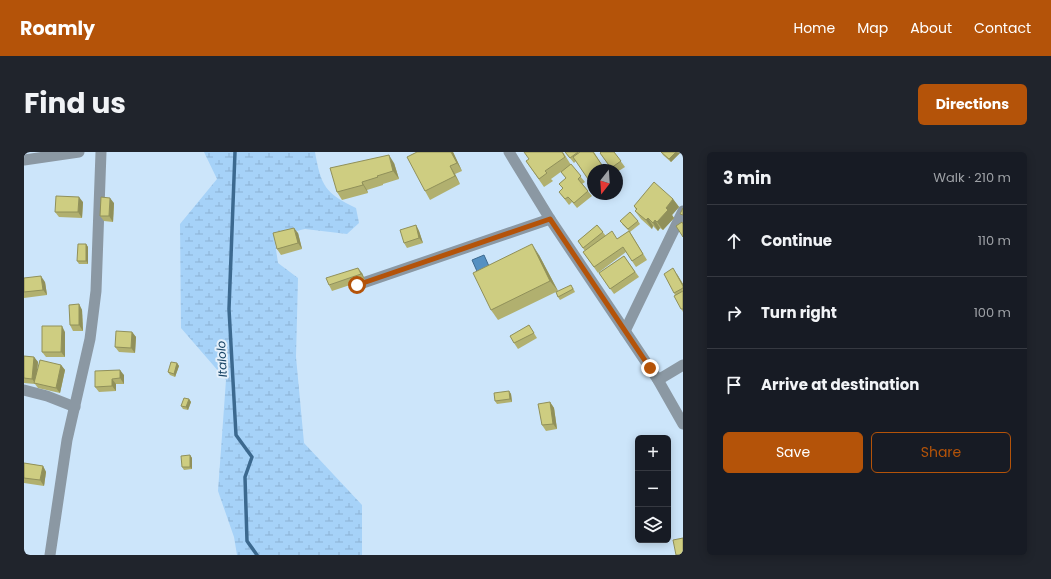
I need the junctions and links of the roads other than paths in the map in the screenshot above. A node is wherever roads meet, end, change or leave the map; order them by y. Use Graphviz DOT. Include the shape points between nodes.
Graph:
graph roads {
  1 [pos="79,152"];
  2 [pos="101,152"];
  3 [pos="509,152"];
  4 [pos="24,160"];
  5 [pos="683,211"];
  6 [pos="550,219"];
  7 [pos="357,285"];
  8 [pos="625,331"];
  9 [pos="683,365"];
  10 [pos="658,380"];
  11 [pos="24,390"];
  12 [pos="74,407"];
  13 [pos="683,424"];
  14 [pos="50,555"];
  1 -- 4 [label="street"];
  2 -- 12 [label="street" via="96,291 90,339"];
  3 -- 6 [label="street"];
  5 -- 8 [label="street"];
  6 -- 7 [label="street"];
  6 -- 8 [label="street"];
  8 -- 10 [label="street"];
  9 -- 10 [label="street"];
  10 -- 13 [label="street"];
  11 -- 12 [label="street"];
  12 -- 14 [label="street"];
}
